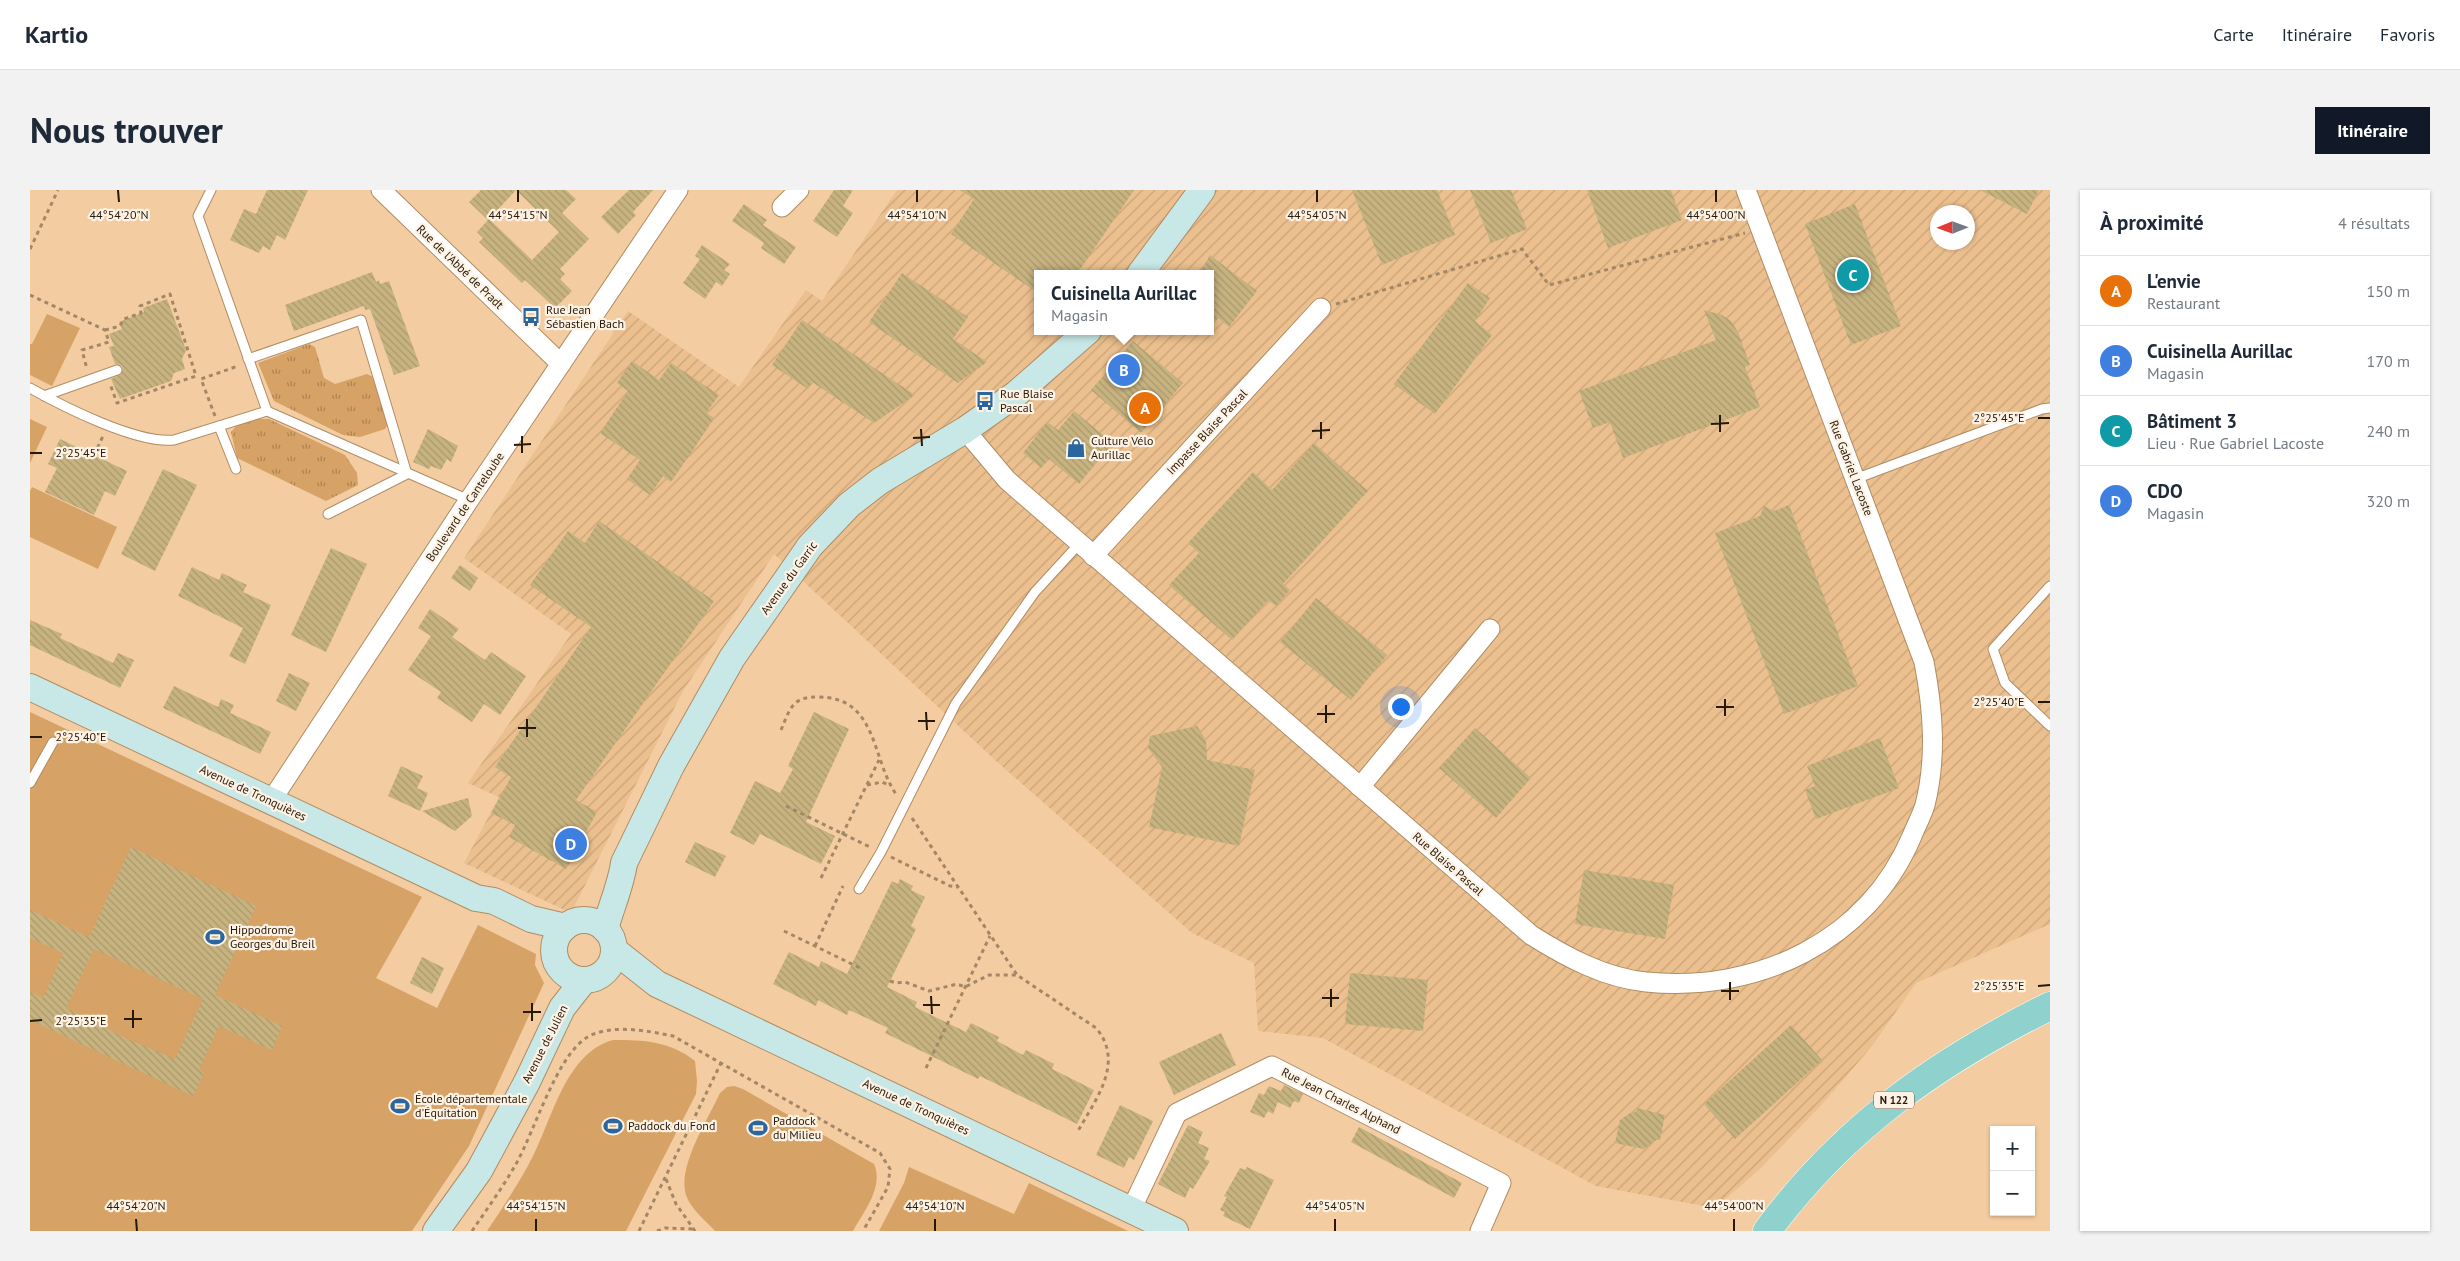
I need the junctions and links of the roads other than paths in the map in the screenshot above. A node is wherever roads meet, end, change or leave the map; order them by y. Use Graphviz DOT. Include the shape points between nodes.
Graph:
graph roads {
  1 [pos="211,190"];
  2 [pos="381,190"];
  3 [pos="678,190"];
  4 [pos="799,190"];
  5 [pos="1202,190"];
  6 [pos="1746,190"];
  7 [pos="782,207"];
  8 [pos="1143,270"];
  9 [pos="1321,308"];
  10 [pos="1083,335"];
  11 [pos="248,360"];
  12 [pos="561,364"];
  13 [pos="117,370"];
  14 [pos="30,388"];
  15 [pos="44,396"];
  16 [pos="2050,408"];
  17 [pos="266,411"];
  18 [pos="219,426"];
  19 [pos="965,430"];
  20 [pos="236,469"];
  21 [pos="407,474"];
  22 [pos="1855,479"];
  23 [pos="469,500"];
  24 [pos="328,514"];
  25 [pos="1086,550"];
  26 [pos="2050,586"];
  27 [pos="1490,629"];
  28 [pos="30,687"];
  29 [pos="2050,726"];
  30 [pos="53,742"];
  31 [pos="1933,750"];
  32 [pos="30,783"];
  33 [pos="1360,787"];
  34 [pos="271,801"];
  35 [pos="624,863"];
  36 [pos="859,888"];
  37 [pos="564,939"];
  38 [pos="609,939"];
  39 [pos="591,978"];
  40 [pos="657,984"];
  41 [pos="2050,1006"];
  42 [pos="510,1110"];
  43 [pos="1131,1210"];
  44 [pos="436,1231"];
  45 [pos="1175,1231"];
  46 [pos="1480,1231"];
  47 [pos="1767,1231"];
  1 -- 11 [label="lane" via="198,216"];
  2 -- 12 [label="street, Rue de l'Abbé de Pradt"];
  3 -- 12 [label="street, Boulevard de Canteloube"];
  4 -- 7 [label="street"];
  5 -- 8 [label="street"];
  6 -- 22 [label="street, Rue Gabriel Lacoste"];
  9 -- 25 [label="street, Impasse Blaise Pascal"];
  10 -- 19 [label="street, Avenue du Garric" via="1016,394"];
  11 -- 17 [label="lane"];
  11 -- 21 [label="lane" via="361,320"];
  12 -- 23 [label="street, Boulevard de Canteloube"];
  13 -- 15 [label="lane"];
  14 -- 15 [label="lane"];
  15 -- 18 [label="lane" via="134,436 162,441"];
  16 -- 22 [label="lane"];
  17 -- 18 [label="lane"];
  17 -- 21 [label="lane"];
  18 -- 20 [label="lane"];
  19 -- 25 [label="street, Rue Blaise Pascal" via="1007,480"];
  19 -- 35 [label="street, Avenue du Garric" via="865,493 810,546 732,658 671,766"];
  21 -- 23 [label="lane"];
  21 -- 24 [label="lane"];
  22 -- 31 [label="street, Rue Gabriel Lacoste" via="1924,662 1933,706"];
  23 -- 34 [label="street, Boulevard de Canteloube"];
  25 -- 33 [label="street, Rue Blaise Pascal"];
  25 -- 36 [label="lane" via="1036,592 956,703 881,852"];
  26 -- 29 [label="lane" via="1993,649 2005,683"];
  27 -- 33 [label="street"];
  28 -- 34 [label="street, Avenue de Tronquières"];
  30 -- 32 [label="lane"];
  31 -- 33 [label="street, Rue Blaise Pascal" via="1925,805 1904,855 1863,909 1836,934 1790,961 1740,978 1692,984 1645,982 1566,958 1532,935"];
  34 -- 37 [label="street, Avenue de Tronquières" via="476,898 489,909 528,929"];
  35 -- 37 [label="street, Avenue du Garric" via="596,904"];
  35 -- 38 [label="street, Avenue du Garric" via="623,876 615,894"];
  37 -- 38 [label="street" via="588,920"];
  37 -- 39 [label="street" via="567,974"];
  37 -- 42 [label="street, Avenue de Julien" via="552,1006 519,1078"];
  38 -- 39 [label="street" via="610,965"];
  38 -- 40 [label="street, Avenue de Tronquières"];
  39 -- 40 [label="street, Avenue de Tronquières" via="612,974"];
  39 -- 42 [label="street, Avenue de Julien" via="562,1008"];
  40 -- 43 [label="street, Avenue de Tronquières"];
  41 -- 47 [label="main road, N 122" via="1994,1034 1934,1070 1886,1105 1840,1146 1794,1195"];
  42 -- 44 [label="street, Avenue de Julien" via="479,1171"];
  43 -- 45 [label="street, Avenue de Tronquières"];
  43 -- 46 [label="street, Rue Jean Charles Alphand" via="1176,1113 1272,1066 1501,1183"];
}
